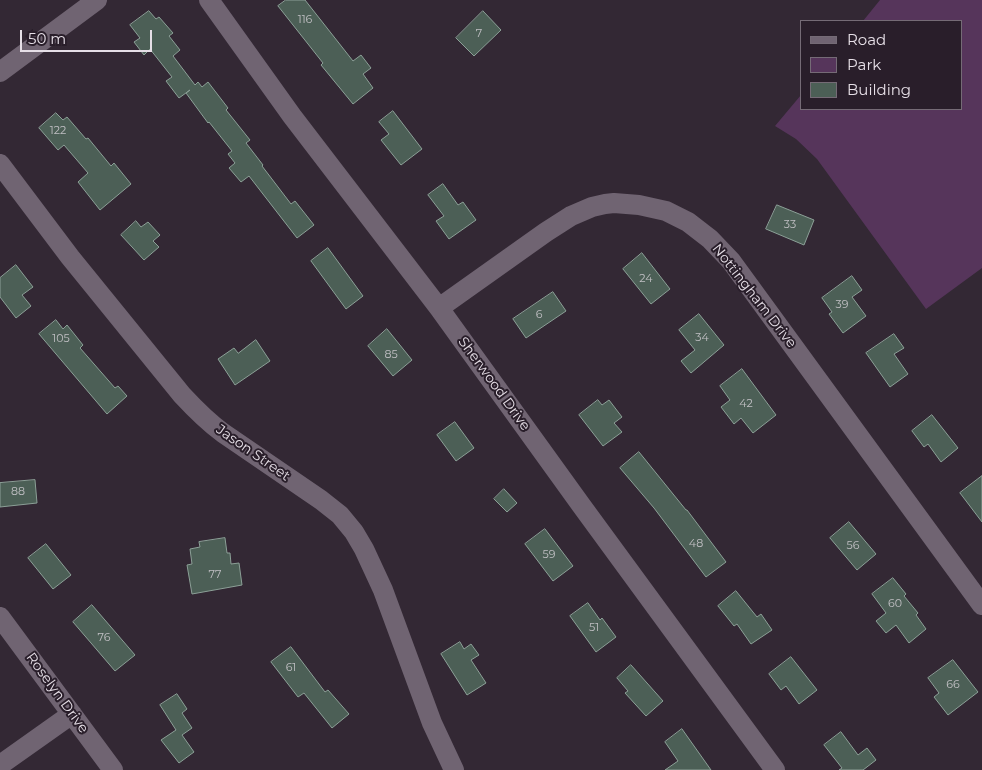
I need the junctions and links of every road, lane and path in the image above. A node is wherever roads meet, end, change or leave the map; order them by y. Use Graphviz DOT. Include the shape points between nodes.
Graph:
graph roads {
  1 [pos="97,0"];
  2 [pos="209,0"];
  3 [pos="0,72"];
  4 [pos="0,164"];
  5 [pos="439,308"];
  6 [pos="982,605"];
  7 [pos="0,617"];
  8 [pos="72,714"];
  9 [pos="0,765"];
  10 [pos="113,770"];
  11 [pos="454,770"];
  12 [pos="775,770"];
  1 -- 3 [label="street"];
  2 -- 5 [label="street, Sherwood Drive" via="292,116"];
  4 -- 11 [label="street, Jason Street" via="70,257 196,410 223,433 340,515 354,532 383,590 432,723"];
  5 -- 6 [label="street, Nottingham Drive" via="546,232 592,207 614,203 639,205 666,211 688,222 731,261"];
  5 -- 12 [label="street, Sherwood Drive"];
  7 -- 8 [label="street, Roselyn Drive"];
  8 -- 9 [label="street"];
  8 -- 10 [label="street, Roselyn Drive"];
}
